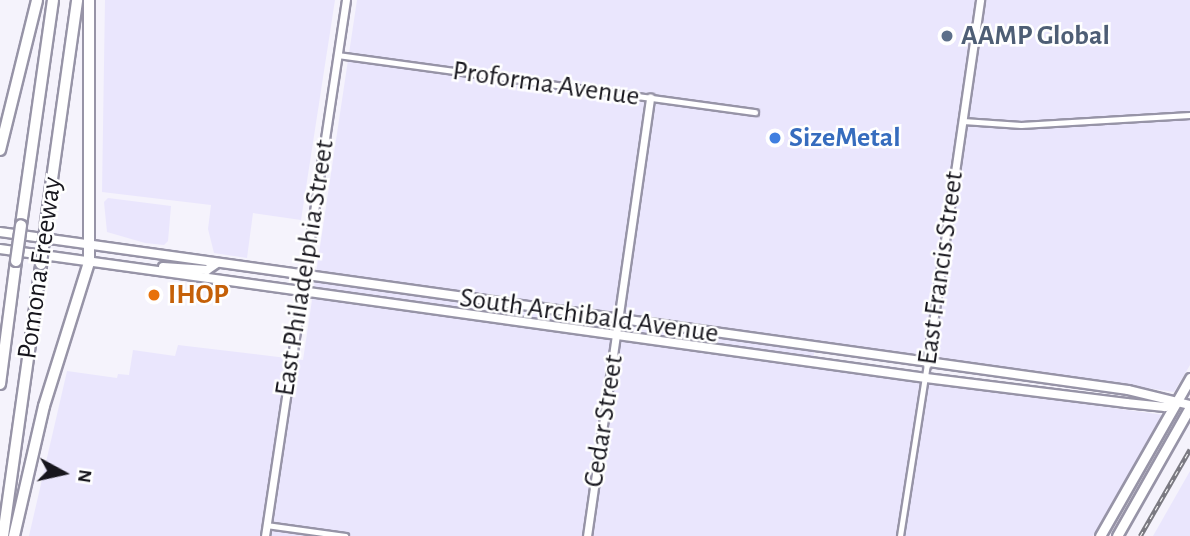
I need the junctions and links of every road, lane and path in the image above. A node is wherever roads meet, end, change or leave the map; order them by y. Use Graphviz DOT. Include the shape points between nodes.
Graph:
graph roads {
  1 [pos="37,0"];
  2 [pos="53,0"];
  3 [pos="77,0"];
  4 [pos="89,0"];
  5 [pos="346,0"];
  6 [pos="980,0"];
  7 [pos="338,55"];
  8 [pos="650,98"];
  9 [pos="755,112"];
  10 [pos="1190,115"];
  11 [pos="963,121"];
  12 [pos="0,150"];
  13 [pos="0,232"];
  14 [pos="90,245"];
  15 [pos="0,249"];
  16 [pos="89,262"];
  17 [pos="217,263"];
  18 [pos="131,268"];
  19 [pos="304,274"];
  20 [pos="302,291"];
  21 [pos="619,321"];
  22 [pos="617,335"];
  23 [pos="927,364"];
  24 [pos="926,378"];
  25 [pos="1190,378"];
  26 [pos="0,384"];
  27 [pos="1175,403"];
  28 [pos="1152,406"];
  29 [pos="1190,406"];
  30 [pos="1161,429"];
  31 [pos="267,525"];
  32 [pos="3,536"];
  33 [pos="14,536"];
  34 [pos="265,536"];
  35 [pos="345,536"];
  36 [pos="587,536"];
  37 [pos="900,536"];
  38 [pos="1100,536"];
  39 [pos="1117,536"];
  1 -- 12 [label="highway"];
  2 -- 26 [label="highway, Pomona Freeway, bridge"];
  3 -- 32 [label="highway, Pomona Freeway, bridge"];
  4 -- 14 [label="highway"];
  5 -- 7 [label="street, East Philadelphia Street"];
  6 -- 11 [label="street, East Francis Street"];
  7 -- 8 [label="street, Proforma Avenue"];
  7 -- 19 [label="street, East Philadelphia Street"];
  8 -- 9 [label="street, Proforma Avenue"];
  8 -- 21 [label="street, Cedar Street"];
  10 -- 11 [label="street" via="1021,125"];
  11 -- 23 [label="street, East Francis Street"];
  13 -- 14 [label="main road, South Archibald Avenue"];
  14 -- 16 [label="highway"];
  14 -- 17 [label="main road, South Archibald Avenue"];
  15 -- 16 [label="main road, South Archibald Avenue"];
  16 -- 18 [label="main road, South Archibald Avenue"];
  16 -- 33 [label="highway" via="44,406"];
  17 -- 18 [label="main road" via="207,270"];
  17 -- 19 [label="main road, South Archibald Avenue"];
  18 -- 20 [label="main road, South Archibald Avenue"];
  19 -- 20 [label="street, East Philadelphia Street"];
  19 -- 21 [label="main road, South Archibald Avenue"];
  20 -- 22 [label="main road, South Archibald Avenue"];
  20 -- 31 [label="street, East Philadelphia Street"];
  21 -- 22 [label="street, Cedar Street"];
  21 -- 23 [label="main road, South Archibald Avenue"];
  22 -- 24 [label="main road, South Archibald Avenue"];
  22 -- 36 [label="street, Cedar Street"];
  23 -- 24 [label="street, East Francis Street"];
  23 -- 27 [label="main road, South Archibald Avenue" via="1153,394"];
  24 -- 28 [label="main road, South Archibald Avenue"];
  24 -- 37 [label="street, East Francis Street"];
  25 -- 27 [label="main road"];
  27 -- 28 [label="main road, South Archibald Avenue"];
  27 -- 29 [label="main road, South Archibald Avenue"];
  27 -- 30 [label="main road"];
  28 -- 30 [label="main road" via="1164,411"];
  29 -- 39 [label="main road"];
  30 -- 38 [label="main road"];
  31 -- 34 [label="street, East Philadelphia Street"];
  31 -- 35 [label="street"];
}
